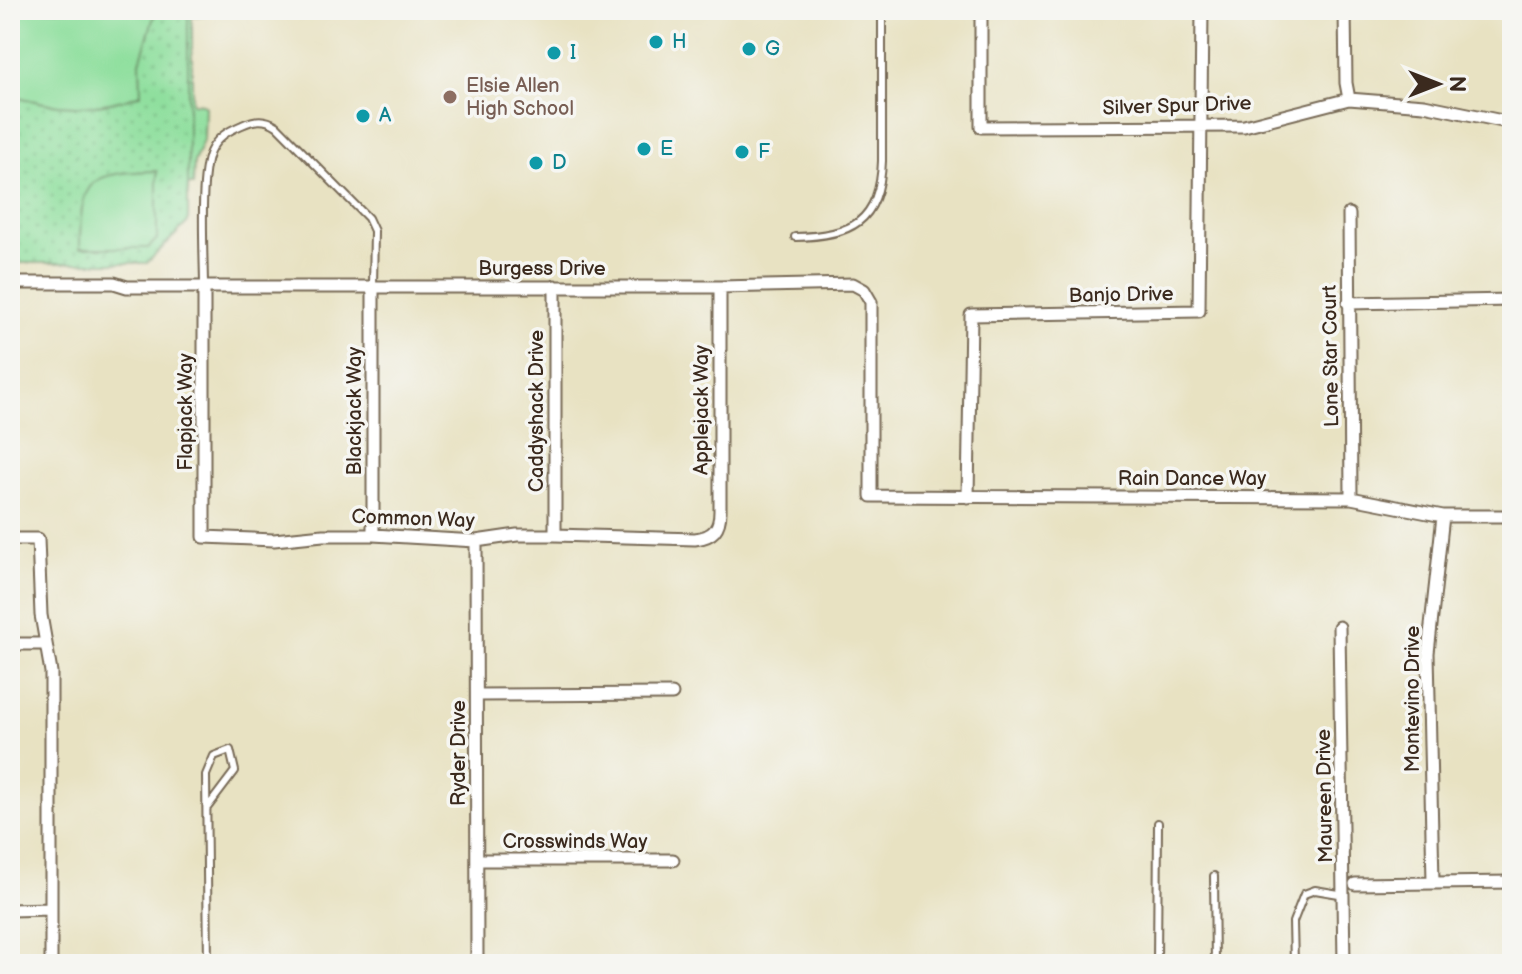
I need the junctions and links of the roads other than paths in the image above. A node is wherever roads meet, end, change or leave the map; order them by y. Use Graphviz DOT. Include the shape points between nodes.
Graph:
graph roads {
  1 [pos="882,10"];
  2 [pos="981,10"];
  3 [pos="1202,10"];
  4 [pos="1345,10"];
  5 [pos="1349,99"];
  6 [pos="1512,123"];
  7 [pos="1203,127"];
  8 [pos="1349,214"];
  9 [pos="795,237"];
  10 [pos="10,283"];
  11 [pos="555,286"];
  12 [pos="204,287"];
  13 [pos="373,287"];
  14 [pos="720,287"];
  15 [pos="1512,300"];
  16 [pos="1348,303"];
  17 [pos="871,496"];
  18 [pos="968,497"];
  19 [pos="1351,498"];
  20 [pos="1443,516"];
  21 [pos="1512,516"];
  22 [pos="715,532"];
  23 [pos="373,535"];
  24 [pos="555,535"];
  25 [pos="204,537"];
  26 [pos="10,539"];
  27 [pos="476,541"];
  28 [pos="1339,627"];
  29 [pos="10,644"];
  30 [pos="46,644"];
  31 [pos="672,694"];
  32 [pos="477,695"];
  33 [pos="207,808"];
  34 [pos="1158,823"];
  35 [pos="477,860"];
  36 [pos="673,860"];
  37 [pos="1214,876"];
  38 [pos="1433,882"];
  39 [pos="1512,882"];
  40 [pos="1355,884"];
  41 [pos="1345,895"];
  42 [pos="51,909"];
  43 [pos="10,910"];
  44 [pos="51,964"];
  45 [pos="208,964"];
  46 [pos="477,964"];
  47 [pos="1157,964"];
  48 [pos="1215,964"];
  49 [pos="1294,964"];
  50 [pos="1344,964"];
  1 -- 9 [label="lane" via="882,179 868,212 844,231"];
  2 -- 7 [label="street, Silver Spur Drive" via="981,127"];
  3 -- 7 [label="street, Banjo Drive"];
  4 -- 5 [label="street"];
  5 -- 6 [label="street, Silver Spur Drive" via="1424,105"];
  5 -- 7 [label="street, Silver Spur Drive" via="1244,126"];
  7 -- 18 [label="street, Banjo Drive" via="1199,311 971,315"];
  8 -- 16 [label="street, Lone Star Court"];
  10 -- 12 [label="street, Burgess Drive"];
  11 -- 13 [label="street, Burgess Drive"];
  11 -- 14 [label="street, Burgess Drive"];
  11 -- 24 [label="street, Caddyshack Drive"];
  12 -- 13 [label="street, Burgess Drive"];
  12 -- 13 [label="lane" via="207,159 221,136 257,120 277,126 368,218 374,231"];
  12 -- 25 [label="street, Flapjack Way"];
  13 -- 23 [label="street, Blackjack Way"];
  14 -- 17 [label="street, Burgess Drive" via="843,282 864,290 872,318"];
  14 -- 22 [label="street, Applejack Way" via="720,522"];
  15 -- 16 [label="street"];
  16 -- 19 [label="street, Lone Star Court"];
  17 -- 18 [label="street, Rain Dance Way"];
  18 -- 19 [label="street, Rain Dance Way"];
  19 -- 20 [label="street, Rain Dance Way"];
  20 -- 21 [label="street, Rain Dance Way"];
  20 -- 38 [label="street, Montevino Drive" via="1428,653"];
  22 -- 24 [label="street, Common Way" via="695,539"];
  23 -- 25 [label="street, Common Way"];
  23 -- 27 [label="street, Common Way"];
  24 -- 27 [label="street, Common Way"];
  26 -- 30 [label="street" via="38,539"];
  27 -- 32 [label="street, Ryder Drive"];
  28 -- 41 [label="street, Maureen Drive"];
  29 -- 30 [label="street"];
  30 -- 42 [label="street" via="51,672"];
  31 -- 32 [label="street"];
  32 -- 35 [label="street, Ryder Drive"];
  33 -- 33 [label="lane" via="206,775 214,756 230,750 235,771"];
  33 -- 45 [label="lane"];
  34 -- 47 [label="lane"];
  35 -- 36 [label="street, Crosswinds Way"];
  35 -- 46 [label="street, Ryder Drive"];
  37 -- 48 [label="lane"];
  38 -- 39 [label="street"];
  38 -- 40 [label="street"];
  41 -- 49 [label="lane" via="1315,890 1304,894 1293,922"];
  41 -- 50 [label="street, Maureen Drive"];
  42 -- 43 [label="street"];
  42 -- 44 [label="street"];
}
